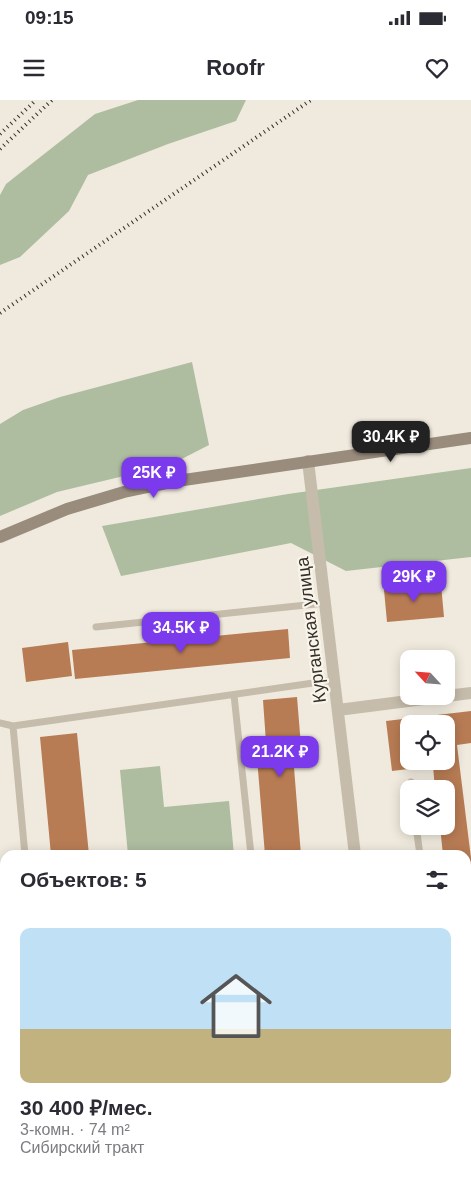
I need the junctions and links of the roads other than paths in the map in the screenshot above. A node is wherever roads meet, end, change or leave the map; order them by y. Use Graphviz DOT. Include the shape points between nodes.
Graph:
graph roads {
  1 [pos="471,438"];
  2 [pos="308,461"];
  3 [pos="0,537"];
  4 [pos="325,603"];
  5 [pos="96,627"];
  6 [pos="334,680"];
  7 [pos="471,693"];
  8 [pos="234,695"];
  9 [pos="338,710"];
  10 [pos="0,723"];
  11 [pos="13,726"];
  12 [pos="417,835"];
  13 [pos="25,850"];
  14 [pos="250,850"];
  15 [pos="354,850"];
  16 [pos="419,850"];
  1 -- 2 [label="main road"];
  2 -- 3 [label="main road" via="124,492 67,509"];
  2 -- 4 [label="street, Курганская улица"];
  4 -- 5 [label="lane"];
  4 -- 6 [label="street, Курганская улица"];
  6 -- 8 [label="lane"];
  6 -- 9 [label="street, Курганская улица"];
  7 -- 9 [label="street"];
  8 -- 11 [label="lane"];
  8 -- 14 [label="lane"];
  9 -- 15 [label="street, Курганская улица"];
  10 -- 11 [label="lane"];
  11 -- 13 [label="lane"];
  12 -- 16 [label="lane"];
}
